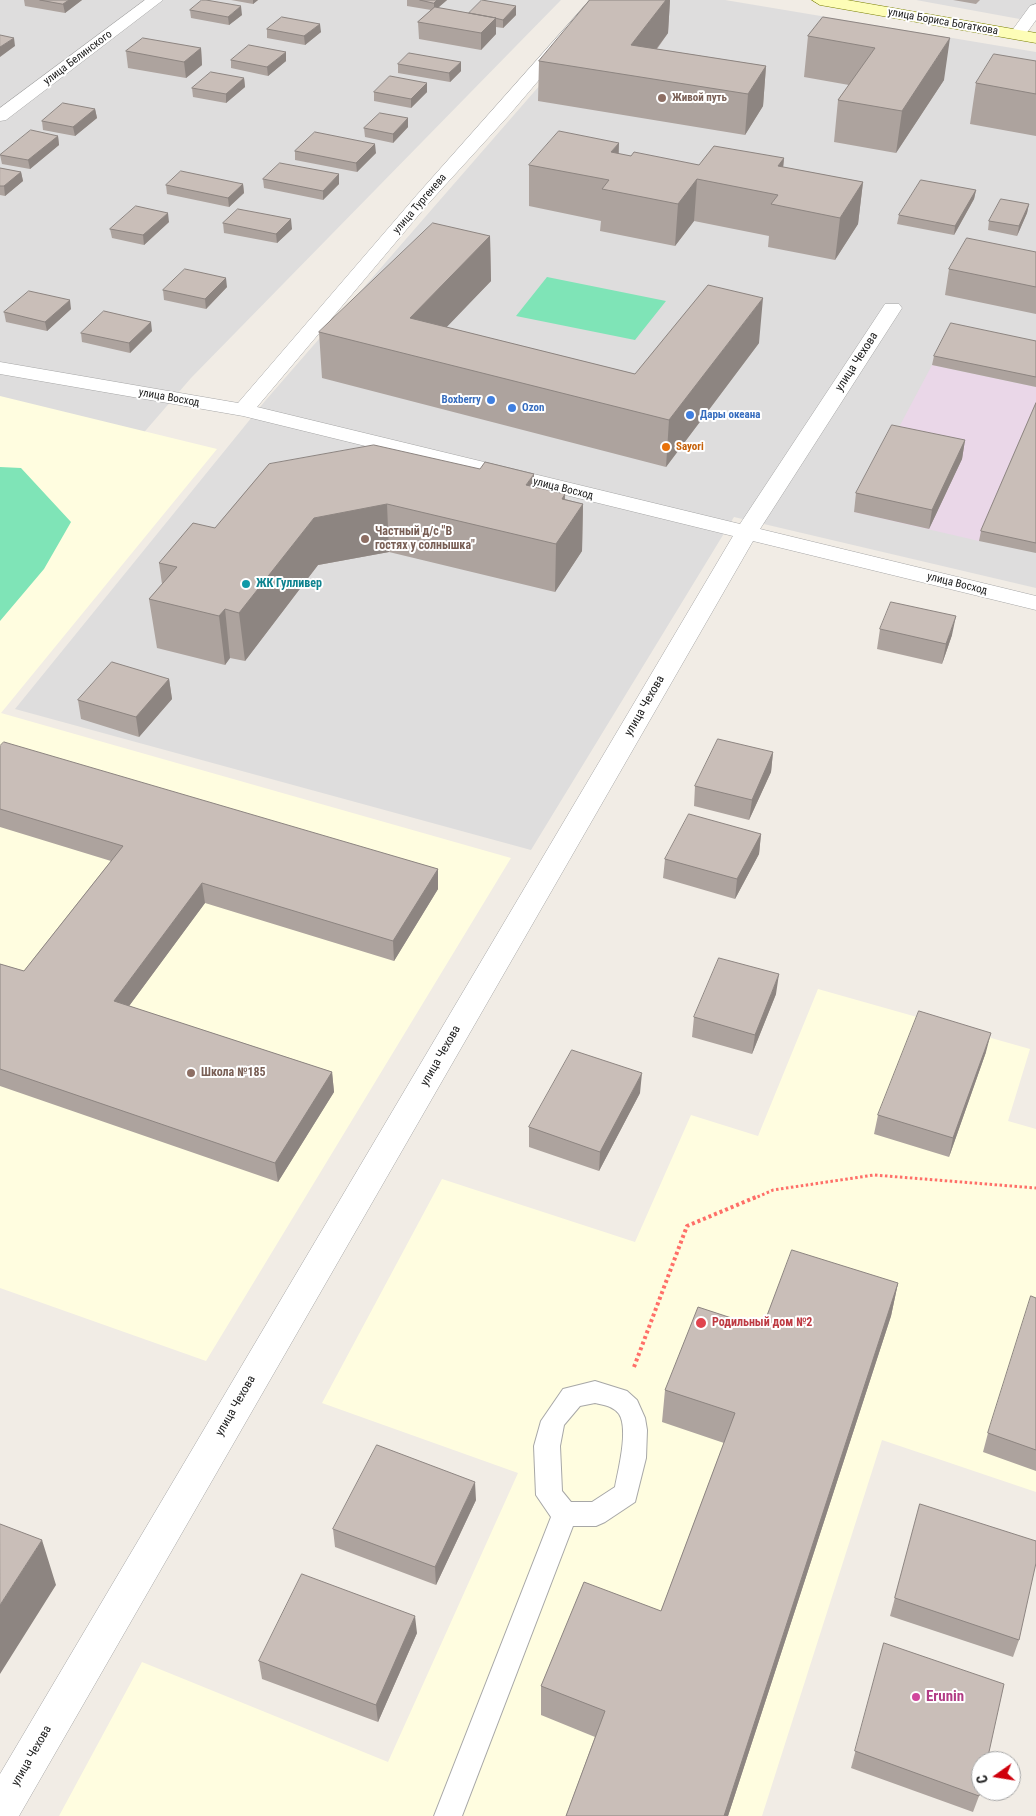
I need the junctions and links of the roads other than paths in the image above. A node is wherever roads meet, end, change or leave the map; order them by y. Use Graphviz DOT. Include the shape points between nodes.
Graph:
graph roads {
  1 [pos="155,0"];
  2 [pos="599,0"];
  3 [pos="820,0"];
  4 [pos="1036,9"];
  5 [pos="1017,35"];
  6 [pos="1036,38"];
  7 [pos="0,116"];
  8 [pos="892,308"];
  9 [pos="0,368"];
  10 [pos="243,410"];
  11 [pos="747,531"];
  12 [pos="1036,603"];
  13 [pos="565,1514"];
  14 [pos="0,1811"];
  15 [pos="448,1816"];
  1 -- 7 [label="street, улица Белинского"];
  2 -- 10 [label="street, улица Тургенева" via="422,200"];
  3 -- 5 [label="main road, улица Бориса Богаткова"];
  4 -- 5 [label="street"];
  5 -- 6 [label="main road, улица Бориса Богаткова"];
  8 -- 11 [label="street, улица Чехова"];
  9 -- 10 [label="street, улица Восход"];
  10 -- 11 [label="street, улица Восход"];
  11 -- 12 [label="street, улица Восход"];
  11 -- 14 [label="street, улица Чехова"];
  13 -- 13 [label="lane" via="596,1514 626,1494 635,1455 634,1417 622,1400 595,1392 572,1397 553,1421 547,1446 549,1495"];
  13 -- 15 [label="lane"];
}
